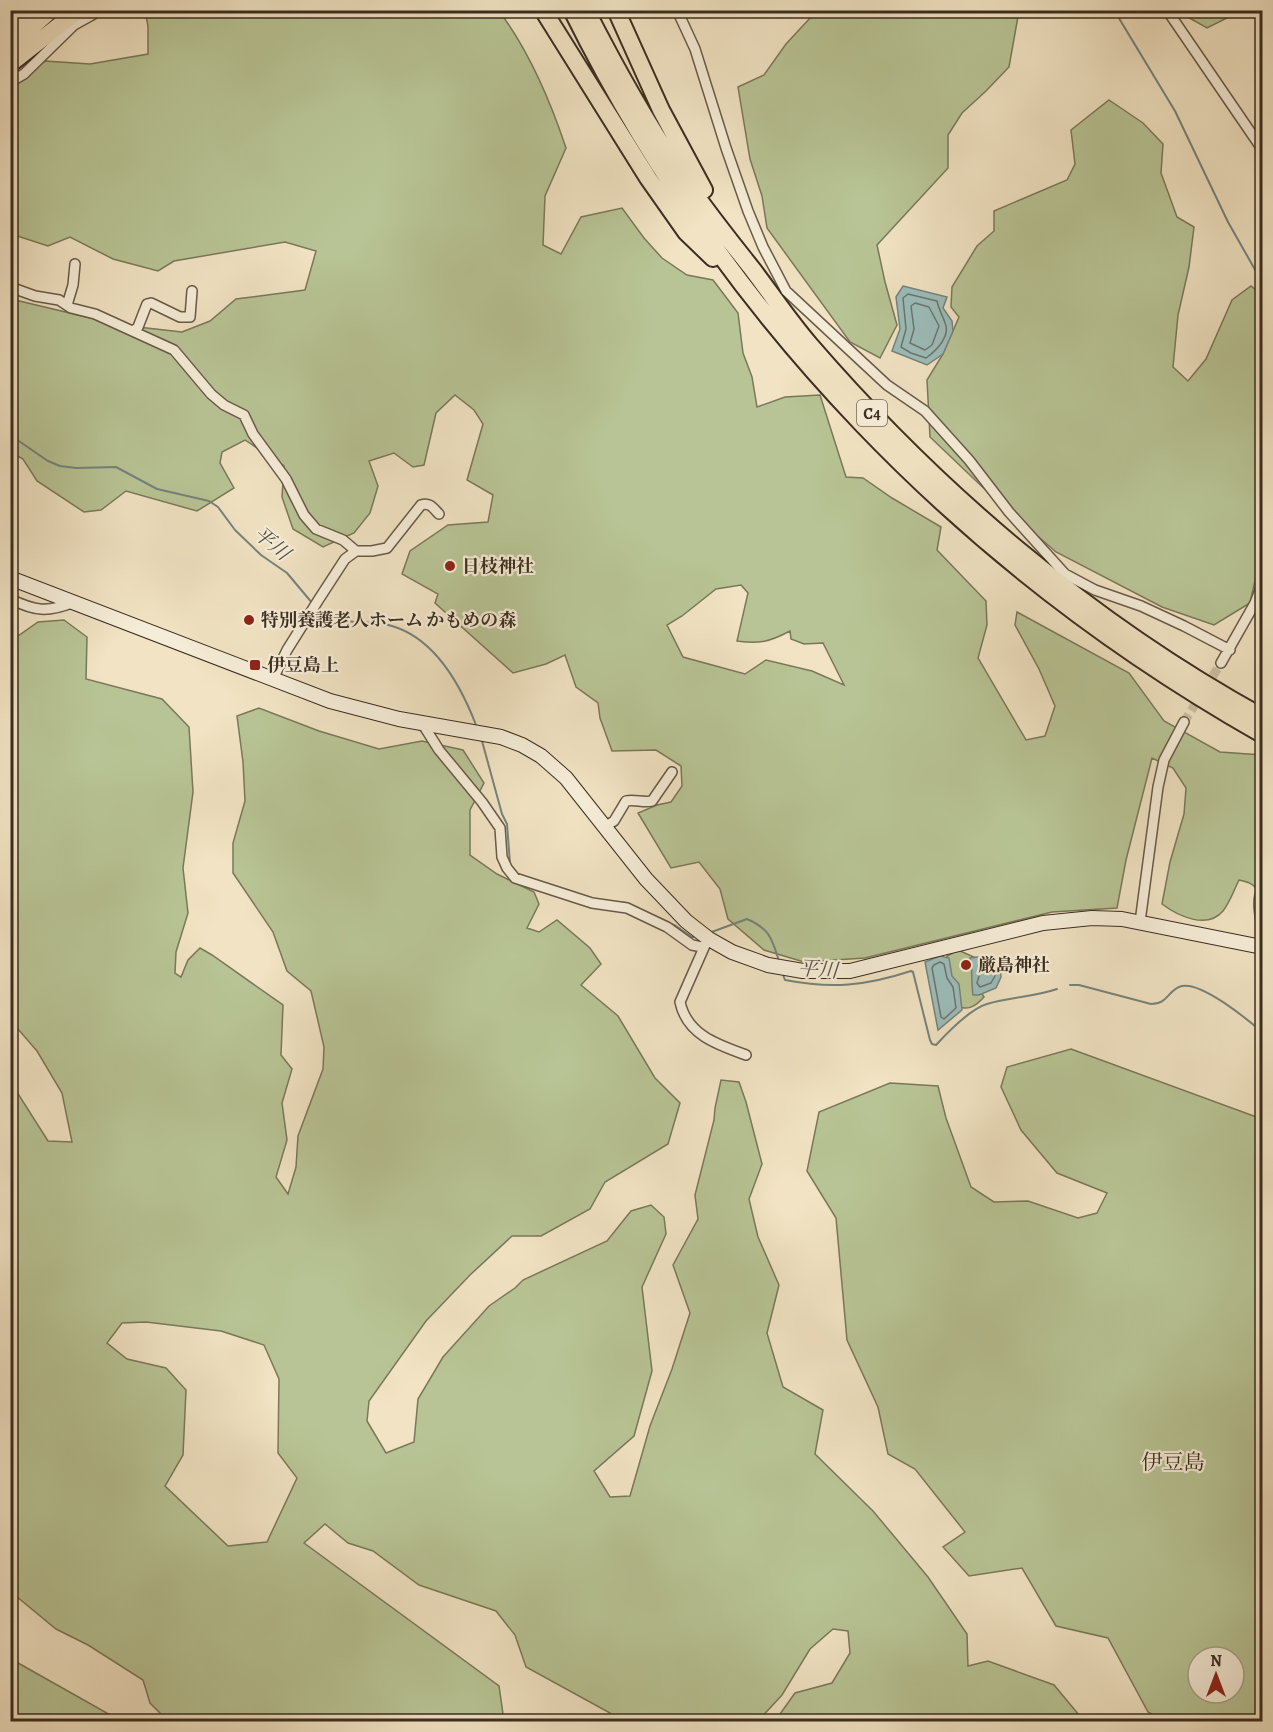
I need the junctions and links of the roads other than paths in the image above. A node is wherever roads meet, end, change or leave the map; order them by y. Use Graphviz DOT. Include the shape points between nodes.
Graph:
graph roads {
  1 [pos="31,10"];
  2 [pos="51,10"];
  3 [pos="79,10"];
  4 [pos="101,10"];
  5 [pos="532,10"];
  6 [pos="543,10"];
  7 [pos="572,10"];
  8 [pos="586,10"];
  9 [pos="616,10"];
  10 [pos="621,10"];
  11 [pos="677,10"];
  12 [pos="1167,10"];
  13 [pos="10,29"];
  14 [pos="628,37"];
  15 [pos="10,46"];
  16 [pos="10,64"];
  17 [pos="10,82"];
  18 [pos="1263,149"];
  19 [pos="648,178"];
  20 [pos="737,251"];
  21 [pos="75,264"];
  22 [pos="10,286"];
  23 [pos="192,291"];
  24 [pos="67,305"];
  25 [pos="133,332"];
  26 [pos="798,355"];
  27 [pos="439,514"];
  28 [pos="356,551"];
  29 [pos="10,578"];
  30 [pos="1263,585"];
  31 [pos="10,599"];
  32 [pos="74,602"];
  33 [pos="1230,650"];
  34 [pos="1221,663"];
  35 [pos="273,679"];
  36 [pos="1263,717"];
  37 [pos="1184,722"];
  38 [pos="422,723"];
  39 [pos="1263,734"];
  40 [pos="672,772"];
  41 [pos="604,827"];
  42 [pos="1140,922"];
  43 [pos="705,939"];
  44 [pos="1263,946"];
  45 [pos="746,1054"];
  1 -- 13 [label="highway"];
  2 -- 15 [label="highway"];
  3 -- 16 [label="highway"];
  4 -- 17 [label="street" via="74,25 24,74"];
  5 -- 19 [label="highway" via="583,90"];
  6 -- 19 [label="highway"];
  7 -- 26 [label="highway, C4" via="660,168 728,266"];
  8 -- 20 [label="highway, C4" via="647,122"];
  9 -- 14 [label="highway"];
  10 -- 14 [label="highway"];
  11 -- 33 [label="street" via="695,49 748,211 786,291 887,385 925,411 1065,574"];
  12 -- 18 [label="street"];
  14 -- 20 [label="highway" via="661,110 708,199 730,230"];
  19 -- 26 [label="highway" via="687,232"];
  20 -- 36 [label="highway, C4" via="849,389 892,435 987,523 1119,626"];
  21 -- 24 [label="street"];
  22 -- 24 [label="street"];
  23 -- 25 [label="street" via="190,317 147,304"];
  24 -- 25 [label="street"];
  25 -- 28 [label="street" via="174,350 211,394 244,415 286,479 304,515 316,529 343,540"];
  26 -- 39 [label="highway, C4" via="924,487 1047,592 1144,663"];
  27 -- 28 [label="street" via="425,503 387,548"];
  28 -- 35 [label="street" via="345,559 319,599"];
  29 -- 32 [label="street"];
  30 -- 33 [label="street"];
  31 -- 32 [label="street" via="38,610 61,608"];
  32 -- 35 [label="street"];
  33 -- 34 [label="street"];
  35 -- 38 [label="street" via="349,706"];
  37 -- 42 [label="street" via="1164,760"];
  38 -- 41 [label="street" via="501,737 532,750 566,777"];
  38 -- 43 [label="street" via="500,828 502,857 515,878 592,903 627,908 667,927 686,942"];
  40 -- 41 [label="street" via="652,801 626,801 614,821"];
  41 -- 43 [label="street"];
  42 -- 43 [label="street" via="1106,917 1069,919 850,971 781,968"];
  42 -- 44 [label="street"];
  43 -- 45 [label="street" via="680,1002 682,1011 687,1021 713,1043"];
}
